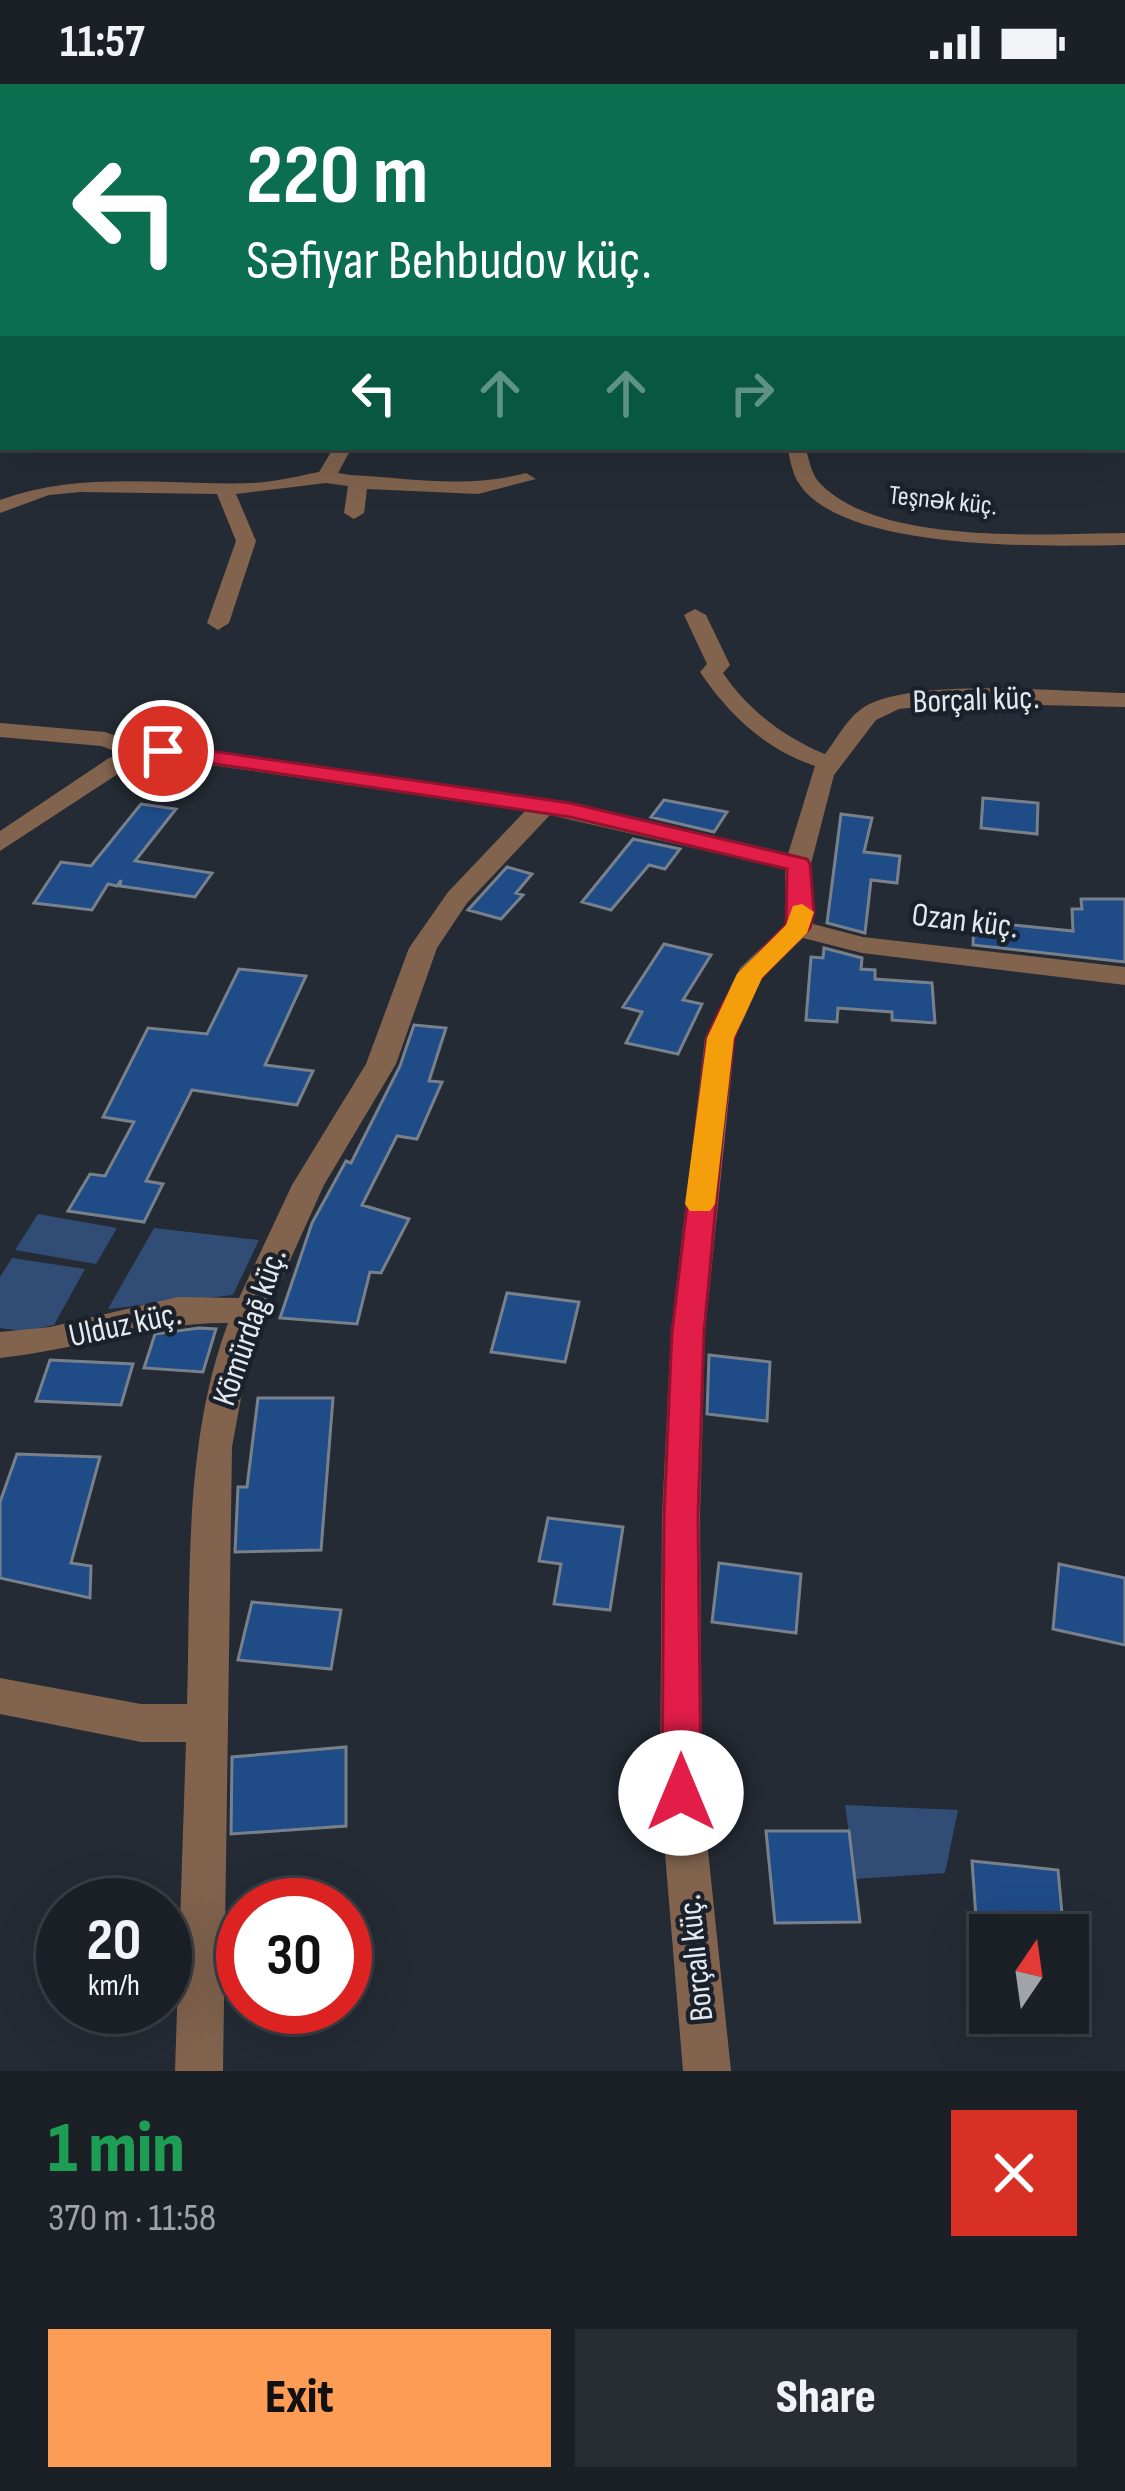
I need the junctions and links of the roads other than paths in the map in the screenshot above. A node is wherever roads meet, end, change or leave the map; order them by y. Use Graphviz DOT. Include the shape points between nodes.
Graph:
graph roads {
  1 [pos="341,450"];
  2 [pos="796,450"];
  3 [pos="326,477"];
  4 [pos="526,479"];
  5 [pos="358,481"];
  6 [pos="226,489"];
  7 [pos="0,508"];
  8 [pos="353,513"];
  9 [pos="1125,539"];
  10 [pos="695,615"];
  11 [pos="218,623"];
  12 [pos="1125,700"];
  13 [pos="0,730"];
  14 [pos="141,753"];
  15 [pos="829,763"];
  16 [pos="544,806"];
  17 [pos="0,844"];
  18 [pos="798,864"];
  19 [pos="798,928"];
  20 [pos="1125,976"];
  21 [pos="250,1311"];
  22 [pos="0,1345"];
  23 [pos="0,1696"];
  24 [pos="206,1723"];
  25 [pos="199,2071"];
  26 [pos="707,2071"];
  1 -- 3 [label="street"];
  2 -- 9 [label="street, Teşnək küç." via="803,482 843,513 948,533"];
  3 -- 5 [label="street"];
  3 -- 6 [label="street" via="285,488"];
  4 -- 5 [label="street" via="460,490"];
  5 -- 8 [label="street"];
  6 -- 7 [label="street" via="80,486"];
  6 -- 11 [label="street" via="246,541"];
  10 -- 15 [label="street" via="719,665 711,672 730,703 791,748"];
  12 -- 15 [label="street, Borçalı küç." via="956,696 894,703 868,715"];
  13 -- 14 [label="street" via="105,739"];
  14 -- 16 [label="street" via="195,754"];
  14 -- 17 [label="street"];
  15 -- 18 [label="street, Borçalı küç."];
  16 -- 18 [label="street"];
  16 -- 21 [label="street, Kömürdağ küç." via="435,926 381,1064 308,1185"];
  18 -- 19 [label="street, Borçalı küç."];
  19 -- 20 [label="street, Ozan küç." via="862,945"];
  19 -- 26 [label="street, Borçalı küç." via="750,974 720,1038 688,1332 681,1793"];
  21 -- 22 [label="street, Ulduz küç." via="178,1310"];
  21 -- 24 [label="street, Kömürdağ küç." via="214,1447"];
  23 -- 24 [label="street" via="141,1723"];
  24 -- 25 [label="street, Kömürdağ küç."];
}
